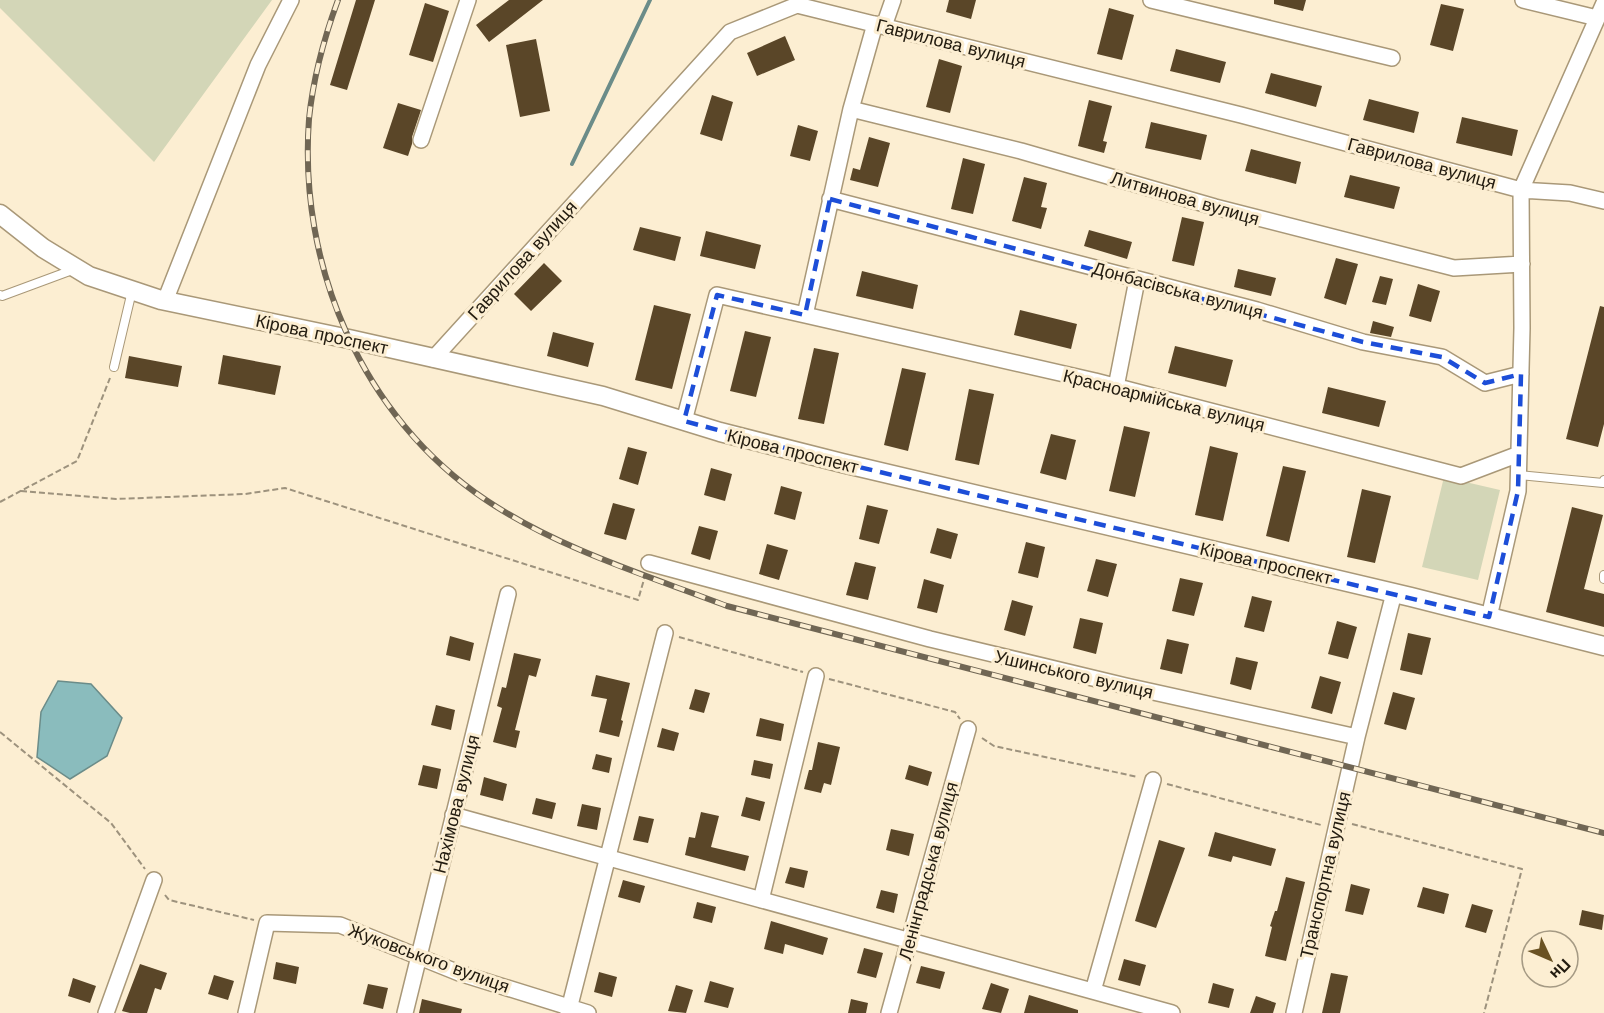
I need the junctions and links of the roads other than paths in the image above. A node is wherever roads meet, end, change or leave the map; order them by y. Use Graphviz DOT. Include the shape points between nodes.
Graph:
graph roads {
  1 [pos="291,0"];
  2 [pos="468,0"];
  3 [pos="892,0"];
  4 [pos="1151,0"];
  5 [pos="1523,0"];
  6 [pos="1604,3"];
  7 [pos="1202,6"];
  8 [pos="1597,18"];
  9 [pos="880,25"];
  10 [pos="1392,58"];
  11 [pos="851,109"];
  12 [pos="422,140"];
  13 [pos="1521,190"];
  14 [pos="830,199"];
  15 [pos="1604,201"];
  16 [pos="0,214"];
  17 [pos="1522,264"];
  18 [pos="77,269"];
  19 [pos="1137,280"];
  20 [pos="132,291"];
  21 [pos="0,295"];
  22 [pos="165,300"];
  23 [pos="805,315"];
  24 [pos="433,358"];
  25 [pos="114,367"];
  26 [pos="1521,374"];
  27 [pos="1116,387"];
  28 [pos="684,421"];
  29 [pos="1519,454"];
  30 [pos="1518,475"];
  31 [pos="1604,482"];
  32 [pos="649,563"];
  33 [pos="1394,593"];
  34 [pos="508,594"];
  35 [pos="1489,617"];
  36 [pos="665,633"];
  37 [pos="1604,646"];
  38 [pos="816,676"];
  39 [pos="968,729"];
  40 [pos="1357,737"];
  41 [pos="1153,780"];
  42 [pos="453,815"];
  43 [pos="607,857"];
  44 [pos="154,880"];
  45 [pos="761,900"];
  46 [pos="909,941"];
  47 [pos="419,957"];
  48 [pos="1093,991"];
  49 [pos="569,1010"];
  50 [pos="106,1013"];
  51 [pos="246,1013"];
  52 [pos="405,1013"];
  53 [pos="588,1013"];
  54 [pos="889,1013"];
  55 [pos="1172,1013"];
  56 [pos="1294,1013"];
  1 -- 22 [label="street" via="258,65"];
  2 -- 12 [label="street"];
  3 -- 9 [label="street"];
  4 -- 7 [label="street"];
  5 -- 8 [label="street"];
  6 -- 8 [label="street"];
  7 -- 10 [label="street"];
  8 -- 13 [label="street"];
  9 -- 11 [label="street"];
  9 -- 13 [label="street, Гаврилова вулиця"];
  9 -- 24 [label="street, Гаврилова вулиця" via="797,4 730,32"];
  11 -- 14 [label="street"];
  11 -- 17 [label="street, Литвинова вулиця" via="1454,268"];
  13 -- 15 [label="street, Гаврилова вулиця" via="1570,193"];
  13 -- 17 [label="street"];
  14 -- 19 [label="street, Донбасівська вулиця"];
  14 -- 23 [label="street"];
  16 -- 18 [label="street, Кірова проспект" via="43,249"];
  17 -- 26 [label="street"];
  18 -- 20 [label="street, Кірова проспект"];
  18 -- 21 [label="lane"];
  19 -- 26 [label="street, Донбасівська вулиця" via="1363,342 1442,357 1485,383"];
  19 -- 27 [label="street"];
  20 -- 22 [label="street, Кірова проспект"];
  20 -- 25 [label="lane"];
  22 -- 24 [label="street, Кірова проспект"];
  23 -- 27 [label="street, Красноармійська вулиця"];
  23 -- 28 [label="street, Красноармійська вулиця" via="717,295"];
  24 -- 28 [label="street, Кірова проспект" via="603,396"];
  26 -- 29 [label="street"];
  27 -- 29 [label="street, Красноармійська вулиця" via="1461,476"];
  28 -- 33 [label="street, Кірова проспект" via="842,463"];
  29 -- 30 [label="street"];
  30 -- 31 [label="lane"];
  30 -- 35 [label="street" via="1518,491"];
  32 -- 40 [label="street, Ушинського вулиця" via="941,642"];
  33 -- 35 [label="street, Кірова проспект"];
  33 -- 40 [label="street"];
  34 -- 42 [label="street, Нахімова вулиця"];
  35 -- 37 [label="street, Кірова проспект"];
  36 -- 43 [label="street"];
  38 -- 45 [label="street"];
  39 -- 46 [label="street, Ленінградська вулиця"];
  40 -- 56 [label="street, Транспортна вулиця"];
  41 -- 48 [label="street"];
  42 -- 43 [label="street"];
  42 -- 47 [label="street, Нахімова вулиця"];
  43 -- 45 [label="street"];
  43 -- 49 [label="street"];
  44 -- 50 [label="street"];
  45 -- 46 [label="street"];
  46 -- 48 [label="street"];
  46 -- 54 [label="street, Ленінградська вулиця"];
  47 -- 49 [label="street, Жуковського вулиця"];
  47 -- 51 [label="street, Жуковського вулиця" via="340,925 267,923"];
  47 -- 52 [label="street, Нахімова вулиця"];
  48 -- 55 [label="street"];
  49 -- 53 [label="street, Жуковського вулиця"];
}
